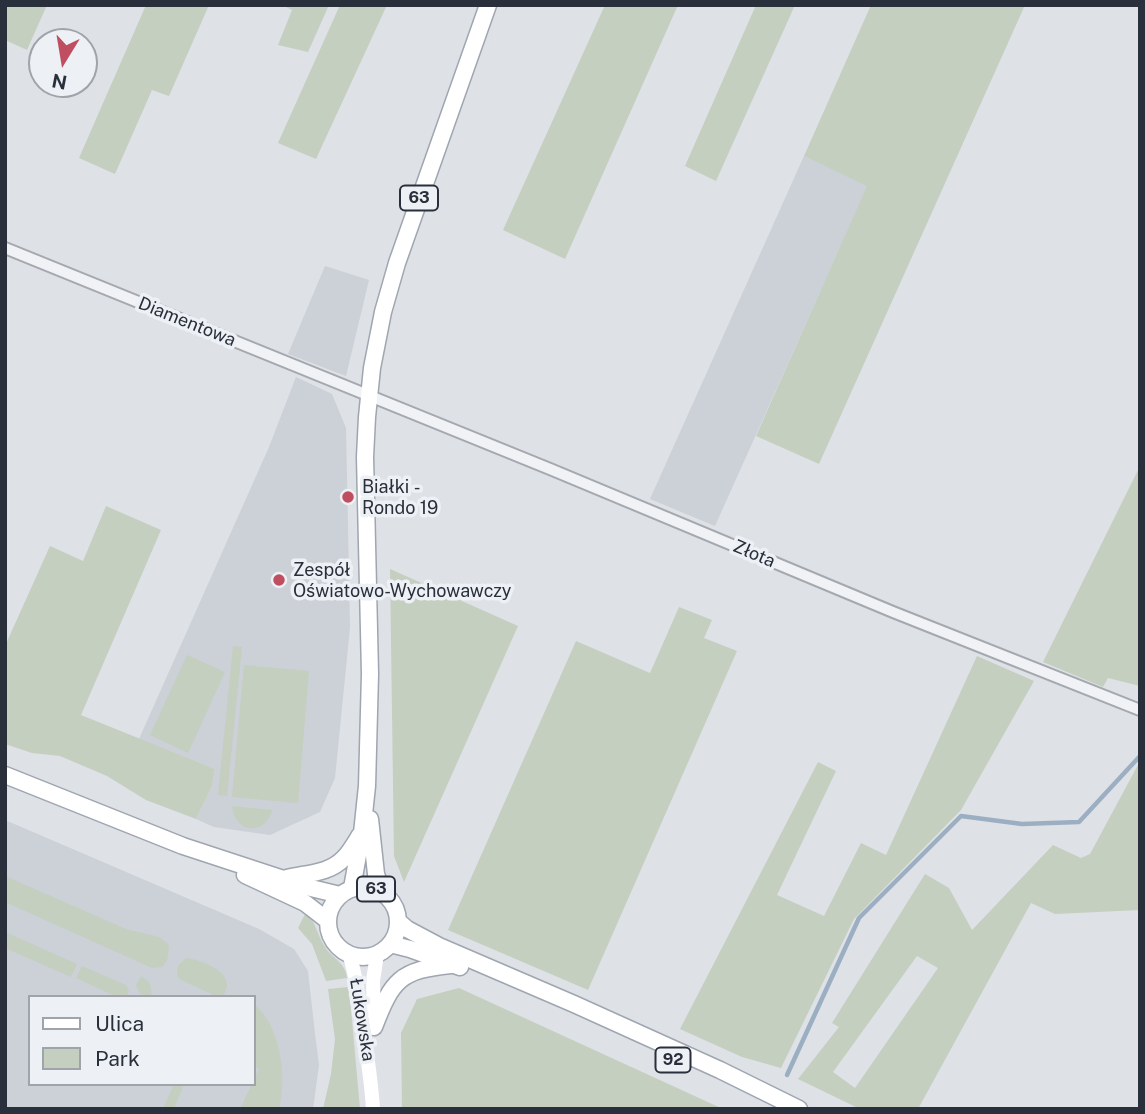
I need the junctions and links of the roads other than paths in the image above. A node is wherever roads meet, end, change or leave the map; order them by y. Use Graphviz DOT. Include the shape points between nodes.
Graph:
graph roads {
  1 [pos="488,5"];
  2 [pos="5,248"];
  3 [pos="369,397"];
  4 [pos="1140,710"];
  5 [pos="5,775"];
  6 [pos="367,786"];
  7 [pos="362,833"];
  8 [pos="183,845"];
  9 [pos="285,879"];
  10 [pos="346,892"];
  11 [pos="382,892"];
  12 [pos="327,920"];
  13 [pos="398,921"];
  14 [pos="383,949"];
  15 [pos="349,954"];
  16 [pos="454,964"];
  17 [pos="374,1027"];
  18 [pos="372,1087"];
  19 [pos="767,1094"];
  20 [pos="373,1109"];
  21 [pos="799,1109"];
  1 -- 3 [label="main road, 63" via="397,263"];
  2 -- 3 [label="street, Diamentowa"];
  3 -- 4 [label="street, Złota"];
  3 -- 6 [label="main road, 63" via="365,457 370,664"];
  5 -- 8 [label="main road, 63"];
  6 -- 7 [label="main road, 63"];
  6 -- 11 [label="main road, 63"];
  7 -- 9 [label="main road" via="333,867"];
  7 -- 10 [label="main road, 63"];
  8 -- 9 [label="main road, 63"];
  8 -- 12 [label="main road, 63" via="305,903"];
  9 -- 10 [label="main road, 63"];
  10 -- 11 [label="main road, 63" via="367,887"];
  10 -- 12 [label="main road, 63" via="331,906"];
  11 -- 13 [label="main road, 63"];
  12 -- 15 [label="main road, 63" via="331,939"];
  13 -- 14 [label="main road, 63" via="396,934"];
  13 -- 19 [label="main road, 92" via="439,946 698,1059"];
  14 -- 15 [label="main road" via="363,957"];
  14 -- 16 [label="main road, 92" via="410,949"];
  14 -- 17 [label="main road, Łukowska" via="373,981"];
  15 -- 18 [label="main road, Łukowska"];
  16 -- 17 [label="main road" via="423,968 402,978 384,1002"];
  16 -- 19 [label="main road, 92" via="680,1063"];
  17 -- 18 [label="main road, Łukowska"];
  18 -- 20 [label="main road, Łukowska"];
  19 -- 21 [label="main road, 92"];
}
